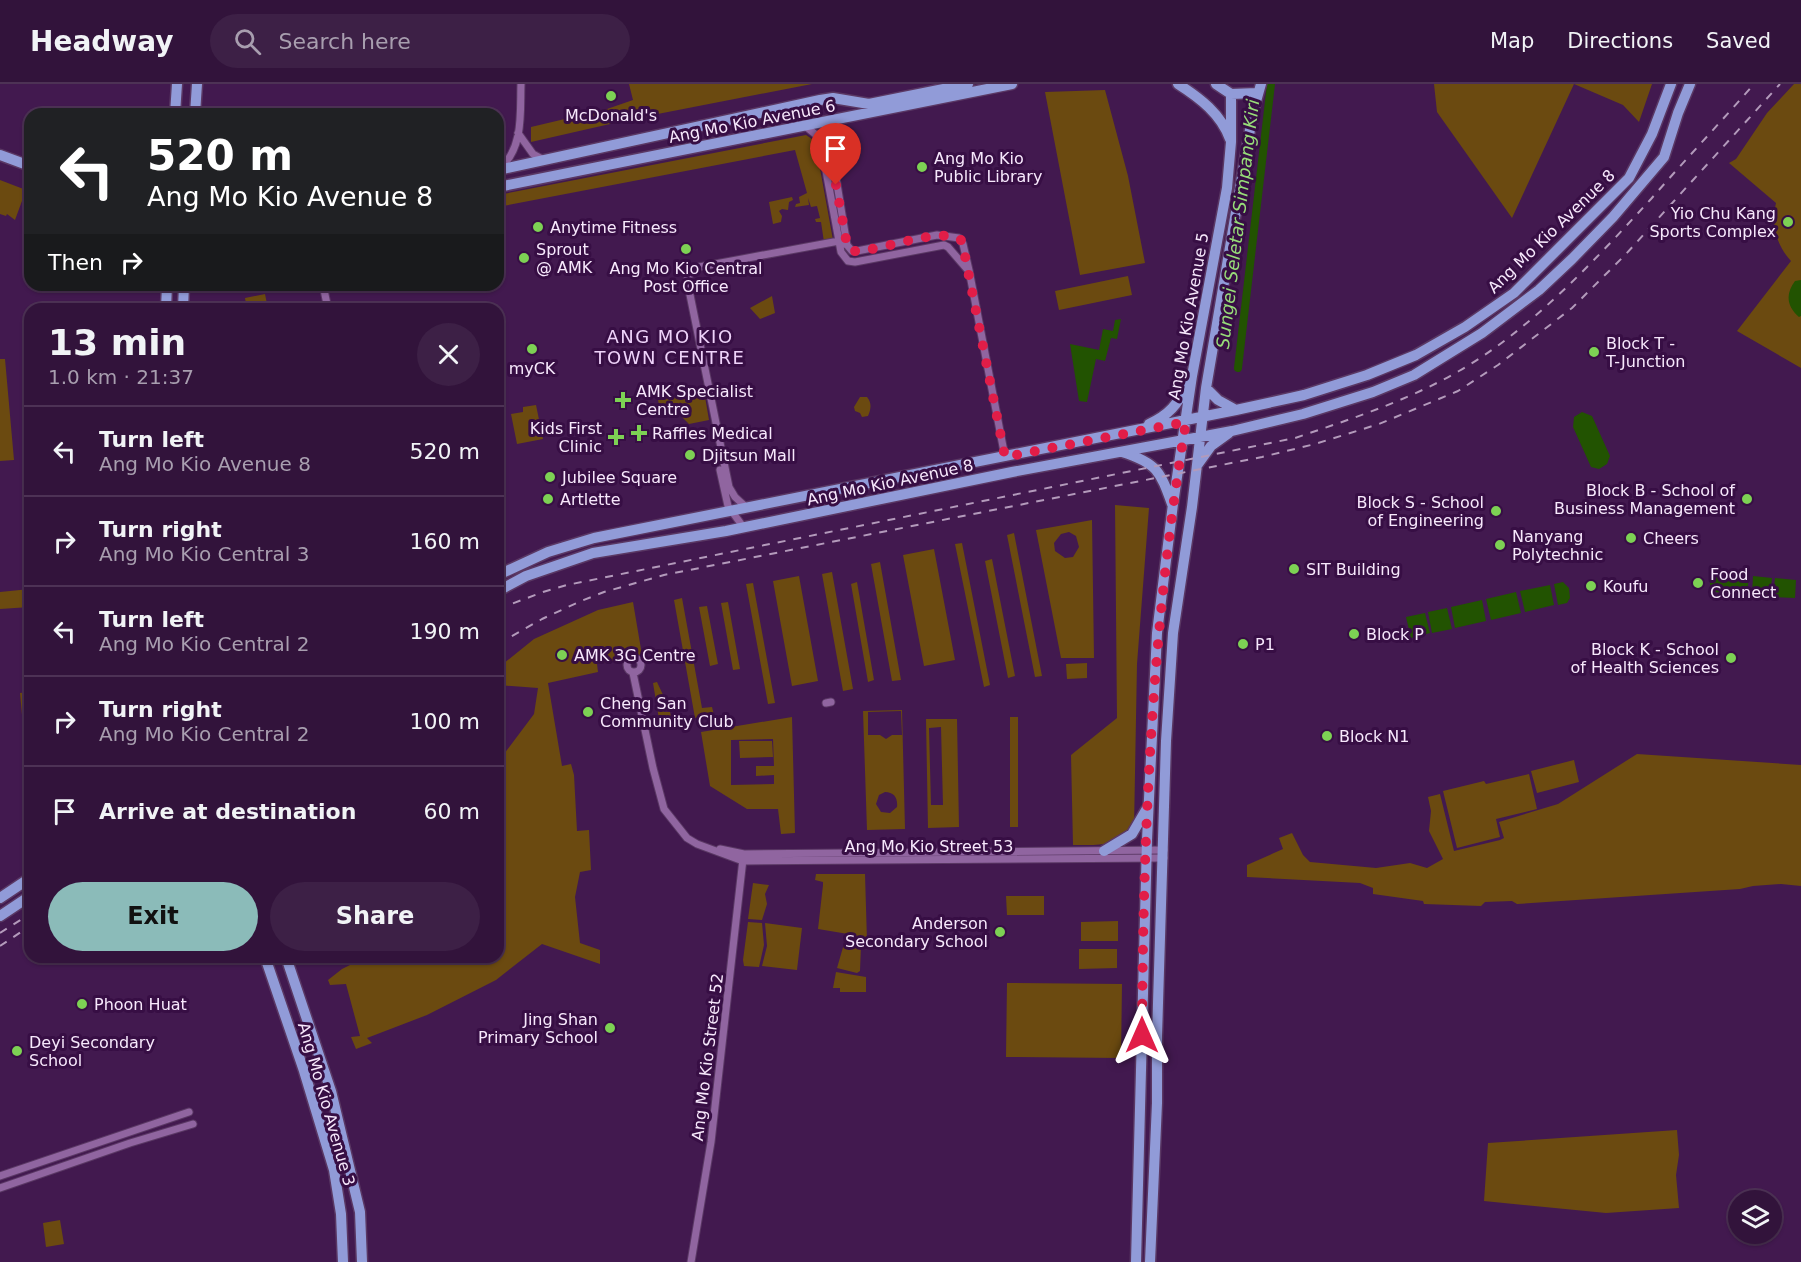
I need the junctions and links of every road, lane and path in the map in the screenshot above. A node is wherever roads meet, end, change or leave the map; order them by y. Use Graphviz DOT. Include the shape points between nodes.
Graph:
graph roads {
  1 [pos="177,84"];
  2 [pos="197,84"];
  3 [pos="522,84"];
  4 [pos="968,84"];
  5 [pos="1012,84"];
  6 [pos="1178,84"];
  7 [pos="1216,84"];
  8 [pos="1671,84"];
  9 [pos="1690,84"];
  10 [pos="1260,87"];
  11 [pos="1231,94"];
  12 [pos="175,108"];
  13 [pos="196,108"];
  14 [pos="837,119"];
  15 [pos="804,125"];
  16 [pos="518,133"];
  17 [pos="1232,142"];
  18 [pos="0,148"];
  19 [pos="0,155"];
  20 [pos="24,156"];
  21 [pos="544,160"];
  22 [pos="24,164"];
  23 [pos="504,164"];
  24 [pos="504,168"];
  25 [pos="504,186"];
  26 [pos="839,241"];
  27 [pos="847,245"];
  28 [pos="969,270"];
  29 [pos="1192,376"];
  30 [pos="1206,388"];
  31 [pos="1236,410"];
  32 [pos="1202,417"];
  33 [pos="1186,422"];
  34 [pos="716,427"];
  35 [pos="1136,430"];
  36 [pos="1232,431"];
  37 [pos="1200,437"];
  38 [pos="1182,440"];
  39 [pos="1120,452"];
  40 [pos="1005,457"];
  41 [pos="1196,467"];
  42 [pos="829,492"];
  43 [pos="1173,504"];
  44 [pos="747,508"];
  45 [pos="832,509"];
  46 [pos="731,512"];
  47 [pos="744,528"];
  48 [pos="504,572"];
  49 [pos="504,588"];
  50 [pos="636,672"];
  51 [pos="1149,804"];
  52 [pos="1104,851"];
  53 [pos="1147,854"];
  54 [pos="1164,854"];
  55 [pos="744,857"];
  56 [pos="24,882"];
  57 [pos="0,898"];
  58 [pos="24,900"];
  59 [pos="0,916"];
  60 [pos="267,963"];
  61 [pos="288,963"];
  62 [pos="1142,1102"];
  63 [pos="1157,1103"];
  64 [pos="189,1112"];
  65 [pos="193,1124"];
  66 [pos="0,1176"];
  67 [pos="0,1188"];
  68 [pos="343,1262"];
  69 [pos="362,1262"];
  70 [pos="692,1262"];
  71 [pos="1136,1262"];
  72 [pos="1150,1262"];
  1 -- 12 [label="main road"];
  2 -- 13 [label="main road"];
  3 -- 16 [label="street"];
  4 -- 21 [label="main road, Ang Mo Kio Avenue 6" via="869,104 834,98 820,100"];
  5 -- 14 [label="main road, Ang Mo Kio Avenue 6"];
  6 -- 17 [label="main road" via="1202,99 1227,129"];
  7 -- 11 [label="main road"];
  8 -- 31 [label="main road, Ang Mo Kio Avenue 8" via="1652,134 1629,178 1514,292 1416,355 1304,395"];
  9 -- 36 [label="main road, Ang Mo Kio Avenue 8" via="1664,157 1572,259 1510,313 1414,375 1303,414"];
  10 -- 11 [label="main road"];
  10 -- 30 [label="main road, Ang Mo Kio Avenue 5"];
  11 -- 17 [label="main road, Ang Mo Kio Avenue 5"];
  14 -- 15 [label="main road, Ang Mo Kio Avenue 6"];
  14 -- 27 [label="street" via="830,141"];
  15 -- 25 [label="main road, Ang Mo Kio Avenue 6"];
  15 -- 26 [label="street" via="821,144"];
  16 -- 21 [label="street" via="532,154"];
  16 -- 23 [label="street" via="516,145"];
  17 -- 29 [label="main road, Ang Mo Kio Avenue 5"];
  18 -- 20 [label="main road"];
  19 -- 22 [label="main road"];
  21 -- 24 [label="main road, Ang Mo Kio Avenue 6"];
  26 -- 27 [label="street"];
  26 -- 28 [label="street" via="841,252 848,261 855,262 939,245 948,247"];
  26 -- 34 [label="street" via="699,267 688,276"];
  27 -- 28 [label="street" via="857,251 938,235 959,238"];
  28 -- 40 [label="street"];
  29 -- 33 [label="main road, Ang Mo Kio Avenue 5"];
  29 -- 35 [label="main road" via="1173,410"];
  30 -- 31 [label="main road"];
  30 -- 32 [label="main road, Ang Mo Kio Avenue 5"];
  31 -- 32 [label="main road, Ang Mo Kio Avenue 8"];
  32 -- 33 [label="main road, Ang Mo Kio Avenue 8"];
  32 -- 37 [label="main road, Ang Mo Kio Avenue 5"];
  33 -- 35 [label="main road, Ang Mo Kio Avenue 8"];
  33 -- 38 [label="main road, Ang Mo Kio Avenue 5"];
  34 -- 44 [label="street" via="729,487"];
  34 -- 46 [label="street" via="715,443"];
  35 -- 40 [label="main road, Ang Mo Kio Avenue 8"];
  36 -- 37 [label="main road, Ang Mo Kio Avenue 8"];
  36 -- 41 [label="main road" via="1211,446"];
  37 -- 38 [label="main road, Ang Mo Kio Avenue 8"];
  37 -- 41 [label="main road, Ang Mo Kio Avenue 5"];
  38 -- 39 [label="main road, Ang Mo Kio Avenue 8"];
  38 -- 43 [label="main road, Ang Mo Kio Avenue 5"];
  39 -- 43 [label="main road" via="1144,459 1162,476"];
  39 -- 45 [label="main road, Ang Mo Kio Avenue 8"];
  40 -- 42 [label="main road, Ang Mo Kio Avenue 8"];
  41 -- 54 [label="main road, Ang Mo Kio Avenue 5" via="1173,633"];
  42 -- 44 [label="main road, Ang Mo Kio Avenue 8"];
  42 -- 45 [label="main road" via="823,500"];
  43 -- 51 [label="main road, Ang Mo Kio Avenue 5" via="1157,633"];
  44 -- 46 [label="main road, Ang Mo Kio Avenue 8"];
  45 -- 47 [label="main road, Ang Mo Kio Avenue 8"];
  46 -- 47 [label="street"];
  46 -- 48 [label="main road, Ang Mo Kio Avenue 8" via="594,537"];
  47 -- 49 [label="main road, Ang Mo Kio Avenue 8" via="593,553"];
  50 -- 55 [label="street, Ang Mo Kio Street 53" via="652,768 664,809 687,838"];
  51 -- 52 [label="main road" via="1132,834"];
  51 -- 53 [label="main road, Ang Mo Kio Avenue 5"];
  52 -- 53 [label="street, Ang Mo Kio Street 53"];
  52 -- 55 [label="street, Ang Mo Kio Street 53"];
  53 -- 54 [label="street, Ang Mo Kio Street 53"];
  53 -- 55 [label="street, Ang Mo Kio Street 53"];
  53 -- 62 [label="main road, Ang Mo Kio Avenue 5"];
  54 -- 63 [label="main road, Ang Mo Kio Avenue 5"];
  55 -- 70 [label="street, Ang Mo Kio Street 52" via="711,1142"];
  56 -- 57 [label="main road"];
  58 -- 59 [label="main road"];
  60 -- 68 [label="main road, Ang Mo Kio Avenue 3" via="334,1170 342,1214"];
  61 -- 69 [label="main road, Ang Mo Kio Avenue 3" via="331,1091 360,1212"];
  62 -- 63 [label="main road" via="1148,1108"];
  62 -- 71 [label="main road, Ang Mo Kio Avenue 5"];
  63 -- 72 [label="main road, Ang Mo Kio Avenue 5"];
  64 -- 66 [label="street"];
  65 -- 67 [label="street"];
}
